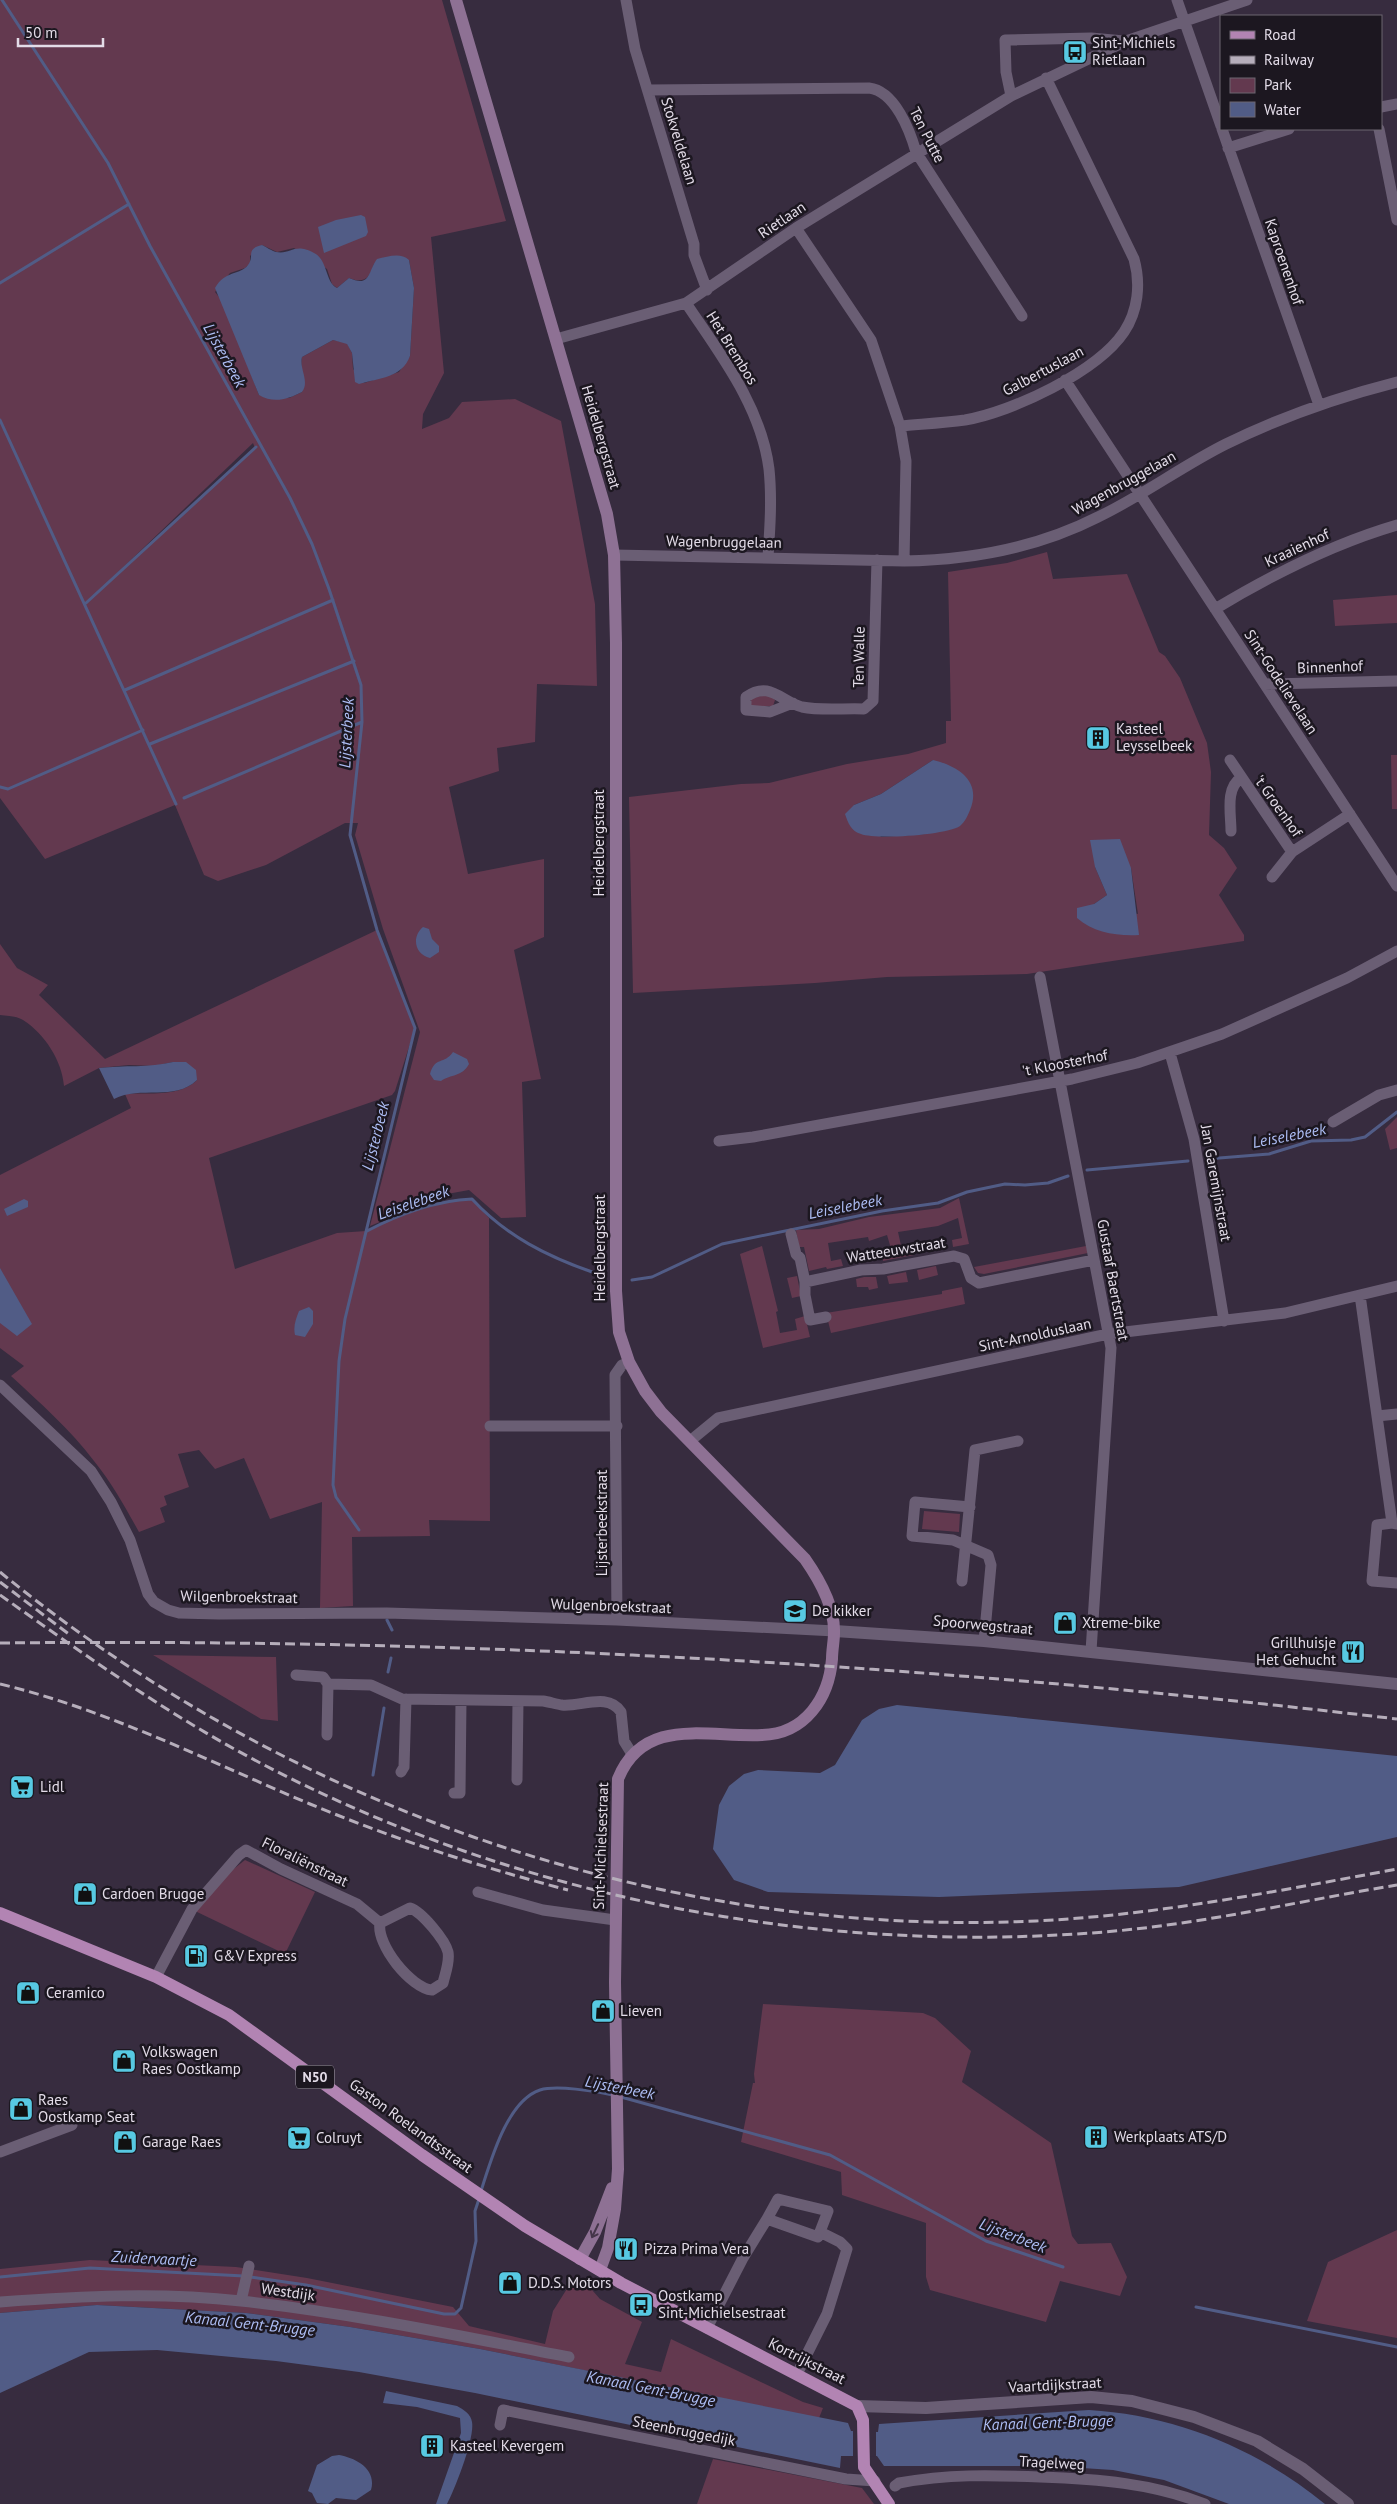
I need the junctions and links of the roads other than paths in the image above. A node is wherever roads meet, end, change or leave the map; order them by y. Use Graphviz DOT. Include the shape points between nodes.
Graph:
graph roads {
  1 [pos="456,0"];
  2 [pos="626,0"];
  3 [pos="1176,0"];
  4 [pos="1247,0"];
  5 [pos="1184,20"];
  6 [pos="1126,41"];
  7 [pos="1046,78"];
  8 [pos="648,90"];
  9 [pos="1011,96"];
  10 [pos="1397,104"];
  11 [pos="1382,107"];
  12 [pos="1220,125"];
  13 [pos="1222,130"];
  14 [pos="1286,130"];
  15 [pos="1379,130"];
  16 [pos="1228,148"];
  17 [pos="916,152"];
  18 [pos="1397,220"];
  19 [pos="796,228"];
  20 [pos="707,290"];
  21 [pos="686,302"];
  22 [pos="1022,316"];
  23 [pos="556,339"];
  24 [pos="1065,380"];
  25 [pos="1397,382"];
  26 [pos="1318,406"];
  27 [pos="900,426"];
  28 [pos="1140,494"];
  29 [pos="1397,525"];
  30 [pos="614,555"];
  31 [pos="768,557"];
  32 [pos="877,560"];
  33 [pos="904,561"];
  34 [pos="1215,609"];
  35 [pos="1397,681"];
  36 [pos="1264,684"];
  37 [pos="793,703"];
  38 [pos="1230,760"];
  39 [pos="1241,778"];
  40 [pos="1350,814"];
  41 [pos="1231,831"];
  42 [pos="1292,852"];
  43 [pos="1272,877"];
  44 [pos="1397,886"];
  45 [pos="1397,952"];
  46 [pos="1040,978"];
  47 [pos="1170,1053"];
  48 [pos="1060,1080"];
  49 [pos="1397,1090"];
  50 [pos="1334,1122"];
  51 [pos="719,1141"];
  52 [pos="791,1234"];
  53 [pos="1094,1260"];
  54 [pos="805,1282"];
  55 [pos="1397,1286"];
  56 [pos="1360,1295"];
  57 [pos="826,1317"];
  58 [pos="1224,1321"];
  59 [pos="1108,1334"];
  60 [pos="629,1362"];
  61 [pos="0,1384"];
  62 [pos="1397,1414"];
  63 [pos="1377,1416"];
  64 [pos="490,1426"];
  65 [pos="617,1426"];
  66 [pos="690,1441"];
  67 [pos="1018,1441"];
  68 [pos="970,1507"];
  69 [pos="1394,1523"];
  70 [pos="965,1546"];
  71 [pos="962,1581"];
  72 [pos="1397,1583"];
  73 [pos="387,1613"];
  74 [pos="617,1620"];
  75 [pos="835,1631"];
  76 [pos="984,1641"];
  77 [pos="1091,1651"];
  78 [pos="296,1675"];
  79 [pos="328,1684"];
  80 [pos="1397,1684"];
  81 [pos="406,1699"];
  82 [pos="461,1700"];
  83 [pos="518,1701"];
  84 [pos="327,1736"];
  85 [pos="632,1754"];
  86 [pos="401,1772"];
  87 [pos="517,1780"];
  88 [pos="454,1793"];
  89 [pos="478,1892"];
  90 [pos="0,1913"];
  91 [pos="615,1920"];
  92 [pos="380,1924"];
  93 [pos="156,1977"];
  94 [pos="72,2125"];
  95 [pos="0,2152"];
  96 [pos="618,2169"];
  97 [pos="767,2219"];
  98 [pos="820,2232"];
  99 [pos="580,2259"];
  100 [pos="248,2268"];
  101 [pos="600,2270"];
  102 [pos="241,2301"];
  103 [pos="0,2302"];
  104 [pos="706,2328"];
  105 [pos="719,2334"];
  106 [pos="569,2357"];
  107 [pos="797,2374"];
  108 [pos="857,2406"];
  109 [pos="500,2425"];
  110 [pos="875,2481"];
  111 [pos="895,2486"];
  112 [pos="889,2504"];
  113 [pos="1203,2504"];
  114 [pos="1348,2504"];
  1 -- 23 [label="main road, Heidelbergstraat"];
  2 -- 8 [label="street, Stokveldelaan" via="635,49"];
  3 -- 5 [label="street, Kaproenenhof"];
  4 -- 5 [label="street, Rietlaan"];
  5 -- 6 [label="street, Rietlaan"];
  5 -- 12 [label="street, Kaproenenhof"];
  6 -- 7 [label="street, Rietlaan"];
  6 -- 9 [label="street, Rietlaan" via="1091,38 1005,40"];
  7 -- 9 [label="street, Rietlaan"];
  7 -- 24 [label="street, Galbertuslaan" via="1129,248 1138,279 1136,304 1124,332 1107,351"];
  8 -- 17 [label="street, Ten Putte" via="873,88 888,97 909,128"];
  8 -- 20 [label="street, Stokveldelaan"];
  9 -- 17 [label="street, Rietlaan"];
  10 -- 11 [label="street"];
  13 -- 16 [label="street, Kaproenenhof"];
  14 -- 16 [label="street"];
  15 -- 18 [label="street"];
  16 -- 26 [label="street, Kaproenenhof"];
  17 -- 19 [label="street, Rietlaan"];
  17 -- 22 [label="street, Ten Putte"];
  19 -- 20 [label="street, Rietlaan"];
  19 -- 27 [label="street" via="871,340"];
  20 -- 21 [label="street, Rietlaan"];
  21 -- 23 [label="street, Rietlaan"];
  21 -- 31 [label="street, Het Brembos" via="740,384 762,437 771,510"];
  23 -- 30 [label="main road, Heidelbergstraat" via="607,514"];
  24 -- 27 [label="street, Galbertuslaan" via="998,411 965,420"];
  24 -- 28 [label="street"];
  25 -- 26 [label="street, Wagenbruggelaan"];
  26 -- 28 [label="street, Wagenbruggelaan" via="1226,444"];
  27 -- 33 [label="street" via="906,461"];
  28 -- 33 [label="street, Wagenbruggelaan" via="1079,527 1025,546 978,556"];
  28 -- 34 [label="street, Sint-Godelievelaan"];
  29 -- 34 [label="street, Kraaienhof" via="1313,556"];
  30 -- 31 [label="street, Wagenbruggelaan"];
  30 -- 60 [label="main road, Heidelbergstraat" via="616,1290 619,1332"];
  31 -- 32 [label="street, Wagenbruggelaan"];
  32 -- 33 [label="street, Wagenbruggelaan"];
  32 -- 37 [label="street, Ten Walle" via="873,701 864,709 806,707"];
  34 -- 36 [label="street, Sint-Godelievelaan"];
  35 -- 36 [label="street, Binnenhof"];
  36 -- 40 [label="street, Sint-Godelievelaan"];
  38 -- 39 [label="street, 't Groenhof"];
  39 -- 41 [label="street, 't Groenhof" via="1231,788"];
  39 -- 42 [label="street, 't Groenhof"];
  40 -- 42 [label="street, 't Groenhof"];
  40 -- 44 [label="street, Sint-Godelievelaan"];
  42 -- 43 [label="street, 't Groenhof"];
  45 -- 47 [label="street, 't Kloosterhof" via="1276,1011"];
  46 -- 48 [label="street, Gustaaf Baertstraat"];
  47 -- 48 [label="street, 't Kloosterhof" via="1102,1073"];
  47 -- 58 [label="street, Jan Garemijnstraat" via="1194,1139"];
  48 -- 51 [label="street, 't Kloosterhof"];
  48 -- 53 [label="street, Gustaaf Baertstraat"];
  49 -- 50 [label="street" via="1379,1095"];
  52 -- 54 [label="street"];
  53 -- 54 [label="street, Watteeuwstraat" via="979,1283 971,1278 964,1260 957,1256"];
  53 -- 59 [label="street, Gustaaf Baertstraat"];
  54 -- 57 [label="street" via="810,1320"];
  55 -- 56 [label="street, Sint-Arnolduslaan"];
  56 -- 58 [label="street, Sint-Arnolduslaan" via="1285,1313"];
  56 -- 63 [label="street"];
  58 -- 59 [label="street, Sint-Arnolduslaan"];
  59 -- 66 [label="street, Sint-Arnolduslaan" via="718,1418"];
  59 -- 77 [label="street, Gustaaf Baertstraat" via="1110,1358"];
  60 -- 65 [label="street, Lijsterbeekstraat" via="622,1365 615,1375"];
  60 -- 66 [label="main road, Heidelbergstraat" via="661,1412"];
  61 -- 73 [label="street, Wilgenbroekstraat" via="91,1471 130,1540 148,1594 160,1607 179,1613"];
  62 -- 63 [label="street"];
  63 -- 69 [label="street"];
  64 -- 65 [label="street"];
  65 -- 74 [label="street, Lijsterbeekstraat"];
  66 -- 75 [label="main road, Heidelbergstraat" via="805,1559 820,1584"];
  67 -- 68 [label="street" via="975,1450"];
  68 -- 70 [label="street"];
  68 -- 70 [label="street" via="915,1502 912,1536 953,1540"];
  69 -- 72 [label="street" via="1377,1525 1372,1580"];
  70 -- 71 [label="street"];
  70 -- 76 [label="street" via="985,1553 990,1559"];
  73 -- 74 [label="street, Wulgenbroekstraat"];
  74 -- 75 [label="street, Wulgenbroekstraat"];
  75 -- 76 [label="street, Spoorwegstraat"];
  75 -- 85 [label="main road, Sint-Michielsestraat" via="830,1680 810,1714 799,1723 787,1730 764,1735 679,1733 654,1741"];
  76 -- 77 [label="street, Spoorwegstraat"];
  77 -- 80 [label="street, Spoorwegstraat"];
  78 -- 79 [label="street" via="323,1677"];
  79 -- 81 [label="street" via="371,1685"];
  79 -- 84 [label="street"];
  81 -- 82 [label="street"];
  81 -- 86 [label="street" via="404,1766"];
  82 -- 83 [label="street"];
  82 -- 88 [label="street" via="460,1793"];
  83 -- 85 [label="street" via="563,1705 597,1701 614,1705 623,1717 624,1741"];
  83 -- 87 [label="street"];
  85 -- 91 [label="main road, Sint-Michielsestraat" via="624,1763 616,1794"];
  89 -- 91 [label="street, Sint-Michielsestraat" via="543,1910"];
  90 -- 93 [label="main road, Gaston Roelandtsstraat / N50"];
  91 -- 96 [label="main road, Sint-Michielsestraat"];
  92 -- 92 [label="street" via="410,1908 422,1915 448,1950 443,1983 432,1990 415,1984 382,1943 378,1931"];
  92 -- 93 [label="street, Floraliënstraat" via="357,1904 246,1850 199,1898"];
  93 -- 99 [label="main road, Gaston Roelandtsstraat / N50" via="229,2015 470,2189"];
  94 -- 95 [label="street"];
  96 -- 99 [label="main road, Sint-Michielsestraat, one-way" via="595,2232"];
  96 -- 101 [label="main road, Sint-Michielsestraat" via="615,2209 608,2248"];
  97 -- 98 [label="street" via="818,2237"];
  97 -- 98 [label="street" via="778,2199 828,2211"];
  97 -- 104 [label="street"];
  98 -- 107 [label="street" via="847,2249 827,2314"];
  99 -- 101 [label="main road, Gaston Roelandtsstraat / N50"];
  100 -- 102 [label="street"];
  101 -- 104 [label="main road, Gaston Roelandtsstraat / N50"];
  102 -- 103 [label="street, Westdijk" via="97,2295"];
  102 -- 106 [label="street, Westdijk" via="338,2314"];
  104 -- 105 [label="main road, Gaston Roelandtsstraat / N50"];
  105 -- 107 [label="main road, Kortrijkstraat / N50"];
  107 -- 108 [label="main road, Kortrijkstraat / N50"];
  108 -- 110 [label="main road" via="863,2420 864,2467"];
  108 -- 114 [label="street, Vaartdijkstraat" via="926,2408 1091,2397 1139,2402 1194,2417 1257,2441 1296,2464"];
  109 -- 110 [label="street, Steenbruggedijk" via="503,2410 846,2479"];
  110 -- 112 [label="main road"];
  111 -- 113 [label="street, Tragelweg" via="938,2476 1048,2478 1145,2485"];
}
